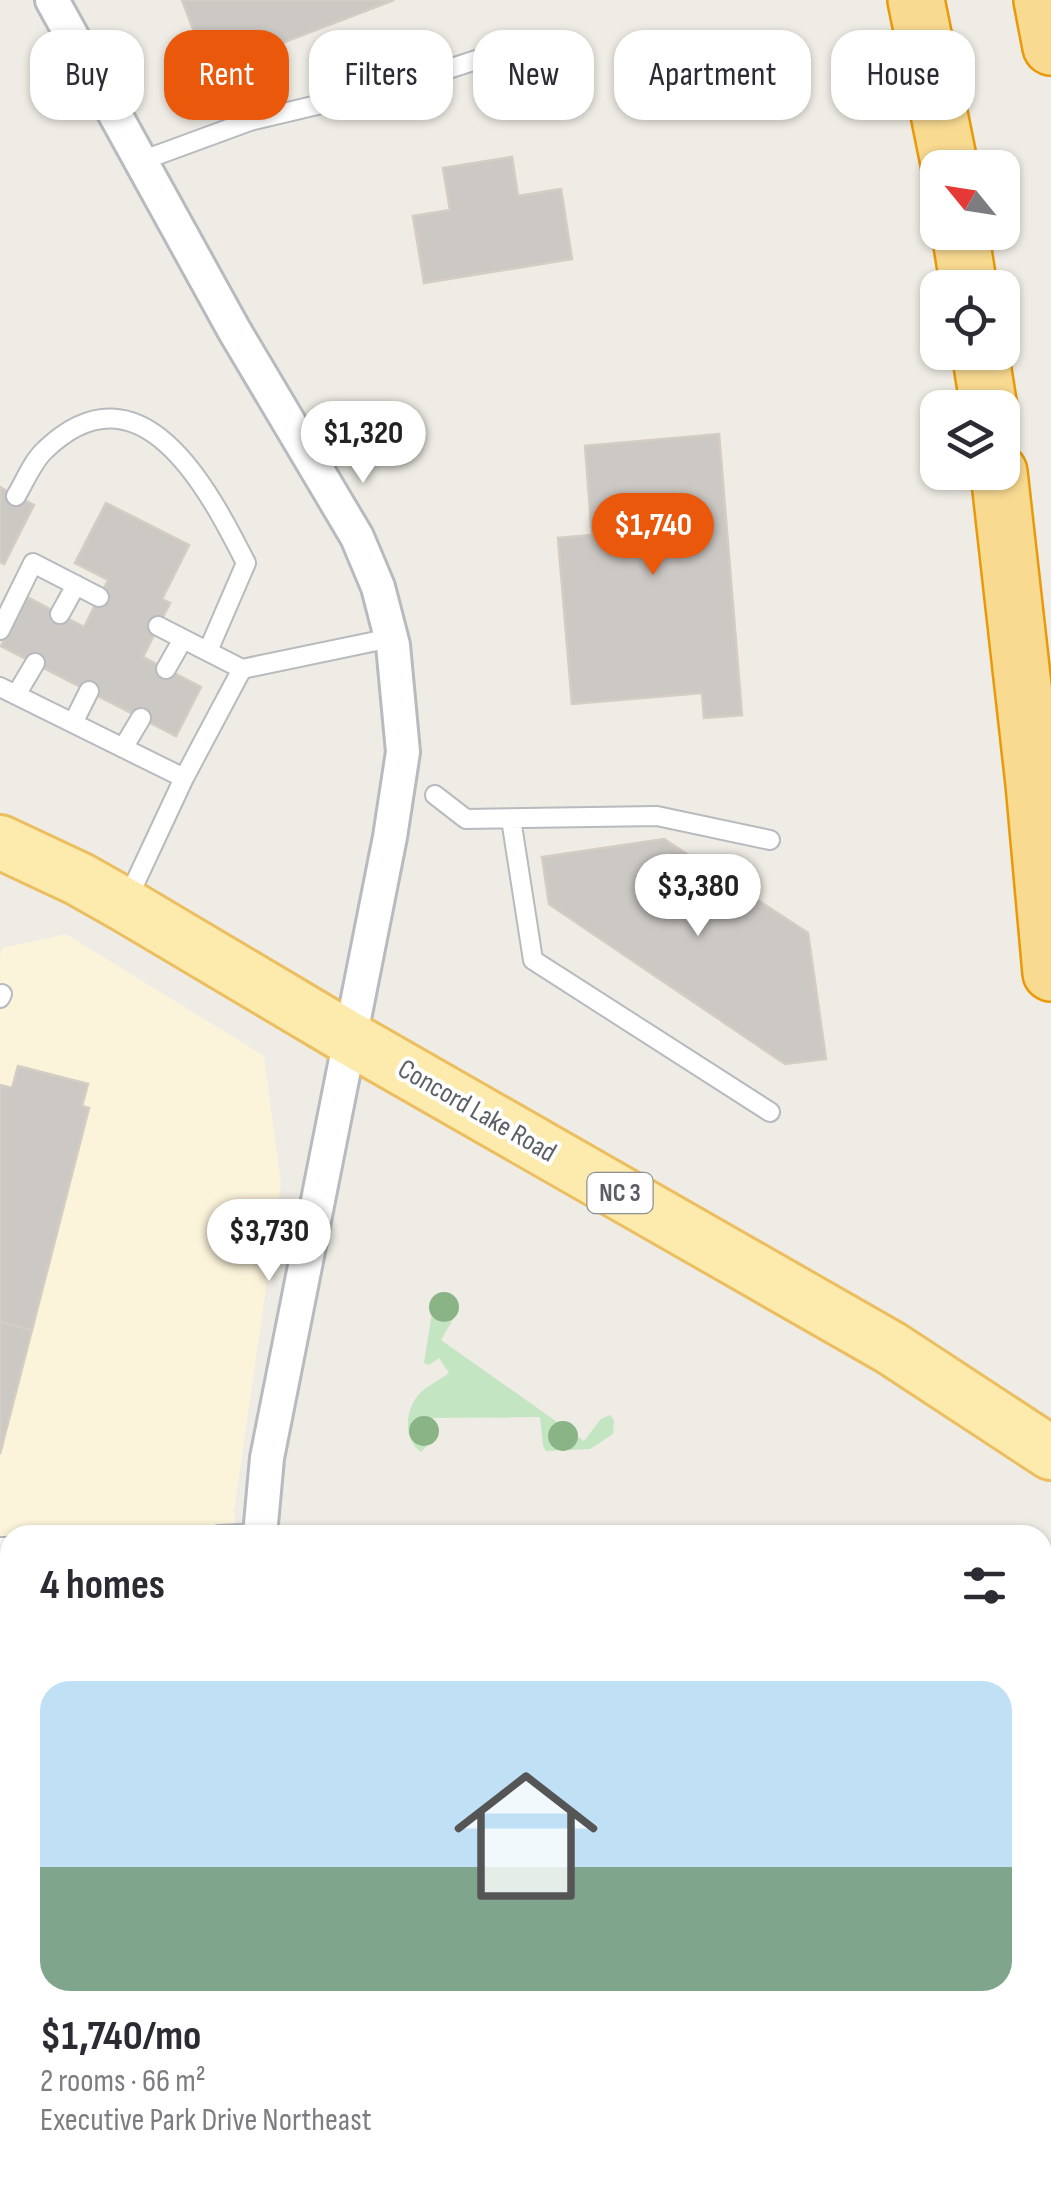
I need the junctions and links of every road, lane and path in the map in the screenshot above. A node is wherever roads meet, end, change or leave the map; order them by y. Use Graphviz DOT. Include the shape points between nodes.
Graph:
graph roads {
  1 [pos="52,0"];
  2 [pos="916,0"];
  3 [pos="1042,0"];
  4 [pos="1051,48"];
  5 [pos="473,61"];
  6 [pos="946,150"];
  7 [pos="141,161"];
  8 [pos="1001,490"];
  9 [pos="16,496"];
  10 [pos="76,585"];
  11 [pos="100,597"];
  12 [pos="60,614"];
  13 [pos="2,616"];
  14 [pos="158,626"];
  15 [pos="391,638"];
  16 [pos="183,639"];
  17 [pos="208,652"];
  18 [pos="34,663"];
  19 [pos="242,668"];
  20 [pos="166,669"];
  21 [pos="8,691"];
  22 [pos="89,691"];
  23 [pos="140,718"];
  24 [pos="74,724"];
  25 [pos="123,748"];
  26 [pos="184,778"];
  27 [pos="435,795"];
  28 [pos="511,819"];
  29 [pos="770,840"];
  30 [pos="0,842"];
  31 [pos="125,905"];
  32 [pos="1051,974"];
  33 [pos="349,1038"];
  34 [pos="770,1112"];
  35 [pos="1051,1452"];
  36 [pos="260,1525"];
  1 -- 7 [label="street"];
  2 -- 6 [label="highway"];
  3 -- 4 [label="highway"];
  5 -- 7 [label="lane" via="250,121"];
  7 -- 15 [label="street" via="357,536"];
  8 -- 32 [label="highway"];
  9 -- 17 [label="lane" via="43,452 74,428 104,419 132,421 158,435 181,454 214,501 246,563"];
  10 -- 11 [label="lane"];
  10 -- 12 [label="lane"];
  10 -- 13 [label="lane" via="34,564"];
  14 -- 16 [label="lane"];
  15 -- 19 [label="lane"];
  15 -- 33 [label="street" via="402,752"];
  16 -- 17 [label="lane"];
  16 -- 20 [label="lane"];
  17 -- 19 [label="lane"];
  18 -- 21 [label="lane"];
  19 -- 26 [label="lane"];
  21 -- 24 [label="lane"];
  22 -- 24 [label="lane"];
  23 -- 25 [label="lane"];
  24 -- 25 [label="lane"];
  25 -- 26 [label="lane"];
  26 -- 31 [label="lane"];
  27 -- 28 [label="lane" via="466,819"];
  28 -- 29 [label="lane" via="656,816"];
  28 -- 34 [label="lane" via="534,960"];
  30 -- 31 [label="main road, Concord Lake Road / NC 3"];
  31 -- 33 [label="main road, Concord Lake Road / NC 3"];
  33 -- 35 [label="main road, Concord Lake Road / NC 3" via="891,1348"];
  33 -- 36 [label="street" via="266,1458"];
}
